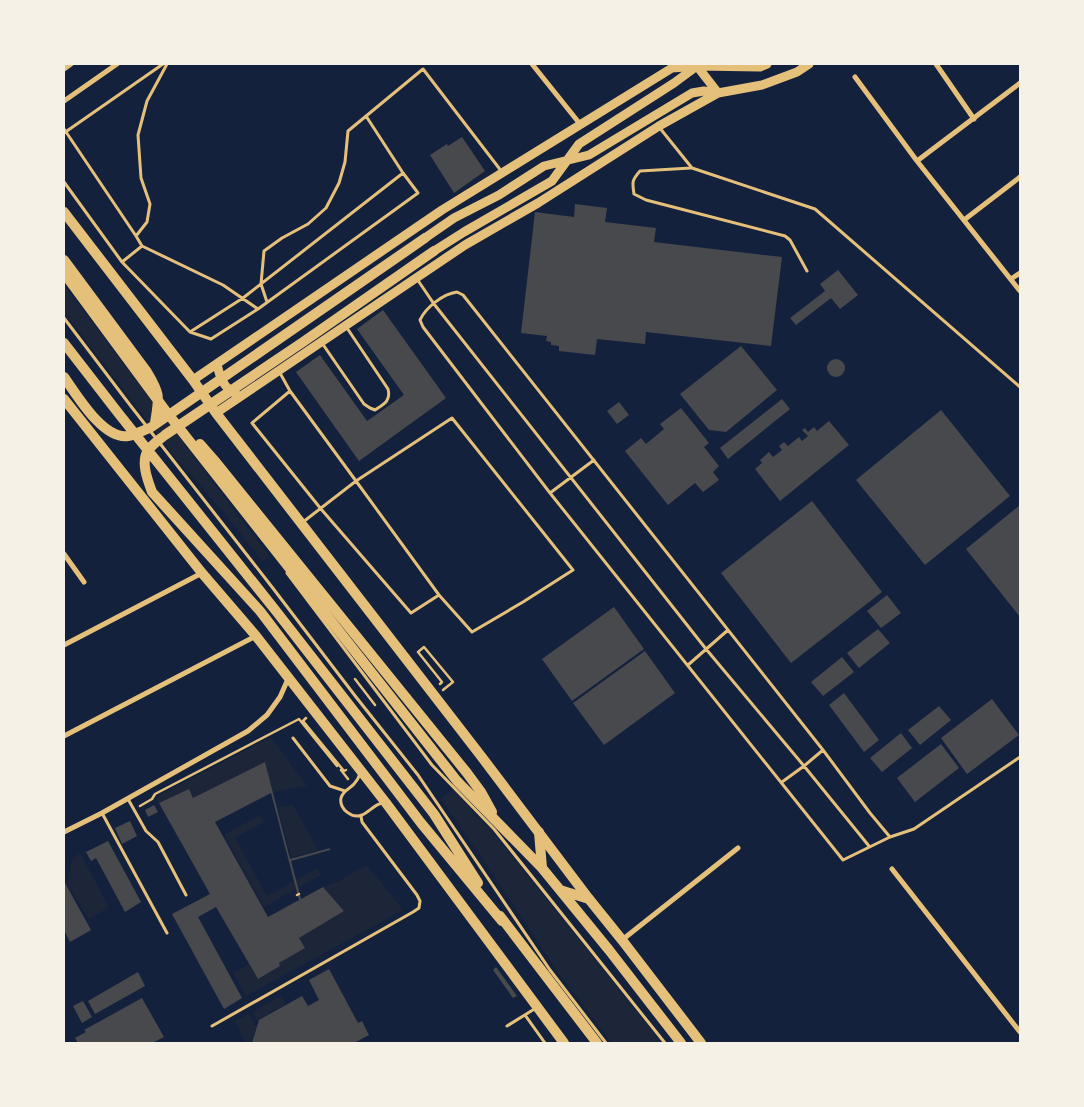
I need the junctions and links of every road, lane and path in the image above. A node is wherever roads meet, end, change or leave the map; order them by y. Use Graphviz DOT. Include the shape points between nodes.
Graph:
graph roads {
  1 [pos="71,64"];
  2 [pos="117,64"];
  3 [pos="163,64"];
  4 [pos="167,64"];
  5 [pos="532,64"];
  6 [pos="698,64"];
  7 [pos="767,64"];
  8 [pos="809,64"];
  9 [pos="936,64"];
  10 [pos="64,69"];
  11 [pos="855,77"];
  12 [pos="1020,83"];
  13 [pos="718,93"];
  14 [pos="64,101"];
  15 [pos="366,116"];
  16 [pos="974,119"];
  17 [pos="580,124"];
  18 [pos="659,126"];
  19 [pos="64,131"];
  20 [pos="567,161"];
  21 [pos="917,161"];
  22 [pos="692,168"];
  23 [pos="503,172"];
  24 [pos="403,173"];
  25 [pos="1020,176"];
  26 [pos="64,182"];
  27 [pos="64,212"];
  28 [pos="964,220"];
  29 [pos="136,236"];
  30 [pos="425,238"];
  31 [pos="142,246"];
  32 [pos="434,251"];
  33 [pos="64,260"];
  34 [pos="122,262"];
  35 [pos="807,271"];
  36 [pos="64,273"];
  37 [pos="1020,273"];
  38 [pos="64,278"];
  39 [pos="416,278"];
  40 [pos="1011,279"];
  41 [pos="261,284"];
  42 [pos="1020,291"];
  43 [pos="243,298"];
  44 [pos="267,302"];
  45 [pos="434,304"];
  46 [pos="258,309"];
  47 [pos="64,318"];
  48 [pos="346,326"];
  49 [pos="190,332"];
  50 [pos="322,342"];
  51 [pos="64,343"];
  52 [pos="217,364"];
  53 [pos="279,372"];
  54 [pos="64,378"];
  55 [pos="193,380"];
  56 [pos="1020,387"];
  57 [pos="290,391"];
  58 [pos="241,397"];
  59 [pos="64,399"];
  60 [pos="216,413"];
  61 [pos="155,423"];
  62 [pos="165,435"];
  63 [pos="594,460"];
  64 [pos="571,478"];
  65 [pos="356,481"];
  66 [pos="550,493"];
  67 [pos="321,509"];
  68 [pos="302,523"];
  69 [pos="64,554"];
  70 [pos="278,561"];
  71 [pos="284,569"];
  72 [pos="202,573"];
  73 [pos="84,582"];
  74 [pos="439,594"];
  75 [pos="728,630"];
  76 [pos="256,636"];
  77 [pos="64,645"];
  78 [pos="706,649"];
  79 [pos="688,665"];
  80 [pos="289,678"];
  81 [pos="453,682"];
  82 [pos="438,685"];
  83 [pos="64,736"];
  84 [pos="293,738"];
  85 [pos="823,750"];
  86 [pos="1020,757"];
  87 [pos="804,766"];
  88 [pos="361,772"];
  89 [pos="348,779"];
  90 [pos="782,782"];
  91 [pos="345,791"];
  92 [pos="128,798"];
  93 [pos="386,803"];
  94 [pos="134,809"];
  95 [pos="102,813"];
  96 [pos="361,816"];
  97 [pos="498,823"];
  98 [pos="64,832"];
  99 [pos="539,832"];
  100 [pos="890,838"];
  101 [pos="869,847"];
  102 [pos="738,848"];
  103 [pos="542,868"];
  104 [pos="892,869"];
  105 [pos="560,890"];
  106 [pos="186,895"];
  107 [pos="589,899"];
  108 [pos="502,921"];
  109 [pos="167,933"];
  110 [pos="622,940"];
  111 [pos="537,1007"];
  112 [pos="525,1015"];
  113 [pos="212,1026"];
  114 [pos="507,1026"];
  115 [pos="1020,1032"];
  116 [pos="545,1043"];
  117 [pos="564,1043"];
  118 [pos="597,1043"];
  119 [pos="606,1043"];
  120 [pos="665,1043"];
  121 [pos="681,1043"];
  122 [pos="701,1043"];
  1 -- 10 [label="street"];
  2 -- 14 [label="street"];
  3 -- 19 [label="lane"];
  4 -- 29 [label="lane" via="146,101 138,135 141,178 150,204 147,222"];
  5 -- 17 [label="street"];
  6 -- 7 [label="main road" via="760,67"];
  6 -- 13 [label="main road"];
  6 -- 17 [label="main road" via="672,68"];
  6 -- 20 [label="main road" via="579,144"];
  8 -- 13 [label="main road" via="762,85"];
  9 -- 16 [label="street"];
  11 -- 21 [label="street"];
  12 -- 16 [label="street"];
  13 -- 18 [label="main road"];
  13 -- 20 [label="main road" via="692,93 589,155"];
  15 -- 23 [label="lane" via="423,69"];
  15 -- 24 [label="lane"];
  15 -- 41 [label="lane" via="348,131 339,183 326,208 308,224 264,251"];
  16 -- 21 [label="street"];
  17 -- 23 [label="main road"];
  18 -- 22 [label="lane"];
  18 -- 39 [label="main road"];
  19 -- 29 [label="lane"];
  20 -- 30 [label="main road" via="544,166"];
  20 -- 32 [label="main road" via="552,180"];
  21 -- 28 [label="street"];
  22 -- 35 [label="lane" via="640,171 634,178 634,194 646,200 785,236"];
  22 -- 56 [label="lane" via="815,209"];
  23 -- 52 [label="main road"];
  24 -- 41 [label="lane"];
  24 -- 44 [label="lane" via="418,194"];
  25 -- 28 [label="street"];
  26 -- 34 [label="lane"];
  27 -- 55 [label="main road"];
  28 -- 40 [label="street"];
  29 -- 31 [label="lane"];
  30 -- 61 [label="main road"];
  31 -- 34 [label="lane"];
  31 -- 43 [label="lane"];
  32 -- 62 [label="main road"];
  33 -- 61 [label="main road" via="157,388"];
  34 -- 49 [label="lane"];
  36 -- 97 [label="main road" via="171,418 457,781"];
  37 -- 40 [label="street"];
  38 -- 70 [label="lane"];
  39 -- 45 [label="lane"];
  39 -- 48 [label="main road"];
  40 -- 42 [label="street"];
  41 -- 43 [label="lane"];
  41 -- 44 [label="lane"];
  43 -- 46 [label="lane"];
  43 -- 49 [label="lane"];
  44 -- 46 [label="lane"];
  45 -- 63 [label="lane" via="451,293 463,295"];
  45 -- 64 [label="lane"];
  45 -- 66 [label="lane" via="422,314 423,327"];
  46 -- 49 [label="lane" via="211,339"];
  47 -- 119 [label="lane" via="418,775 550,970"];
  48 -- 50 [label="main road"];
  48 -- 50 [label="lane" via="388,389 390,395 386,402 375,410 364,404"];
  50 -- 53 [label="main road"];
  51 -- 108 [label="main road" via="434,814"];
  52 -- 55 [label="main road"];
  52 -- 58 [label="main road" via="223,384"];
  53 -- 57 [label="lane"];
  53 -- 58 [label="main road"];
  54 -- 61 [label="main road" via="94,418 111,433 127,437"];
  55 -- 60 [label="main road"];
  57 -- 65 [label="lane"];
  57 -- 67 [label="lane" via="252,423"];
  58 -- 60 [label="main road"];
  59 -- 72 [label="main road"];
  60 -- 68 [label="main road"];
  62 -- 97 [label="main road" via="198,443 214,460 482,792"];
  62 -- 108 [label="main road" via="147,453 145,470 152,492 260,611 421,823"];
  63 -- 64 [label="lane"];
  63 -- 75 [label="lane"];
  64 -- 66 [label="lane"];
  64 -- 78 [label="lane"];
  65 -- 67 [label="lane"];
  65 -- 74 [label="lane"];
  65 -- 74 [label="lane" via="452,418 573,570 472,632"];
  66 -- 79 [label="lane"];
  67 -- 68 [label="lane"];
  67 -- 74 [label="lane" via="411,613"];
  68 -- 99 [label="main road"];
  69 -- 73 [label="street"];
  71 -- 120 [label="lane" via="432,765 494,829"];
  72 -- 76 [label="main road"];
  72 -- 77 [label="street"];
  75 -- 78 [label="lane"];
  75 -- 85 [label="lane"];
  76 -- 80 [label="main road"];
  76 -- 83 [label="street"];
  78 -- 79 [label="lane"];
  78 -- 87 [label="lane"];
  79 -- 90 [label="lane"];
  80 -- 88 [label="main road"];
  80 -- 92 [label="street" via="267,715 248,731"];
  81 -- 82 [label="path" via="424,647 418,652 442,682"];
  84 -- 91 [label="lane" via="330,786"];
  85 -- 87 [label="lane"];
  85 -- 100 [label="lane"];
  86 -- 100 [label="lane" via="914,829"];
  87 -- 90 [label="lane"];
  87 -- 101 [label="lane"];
  88 -- 91 [label="lane" via="355,784"];
  88 -- 93 [label="main road"];
  89 -- 94 [label="path" via="299,719 155,794"];
  90 -- 101 [label="lane" via="844,860"];
  91 -- 96 [label="lane" via="341,805 353,816"];
  92 -- 94 [label="lane"];
  92 -- 95 [label="street"];
  93 -- 96 [label="lane"];
  93 -- 111 [label="main road"];
  94 -- 106 [label="lane" via="146,832 158,842"];
  95 -- 98 [label="street"];
  95 -- 109 [label="lane"];
  96 -- 113 [label="lane" via="362,822 417,895 419,908"];
  97 -- 103 [label="main road"];
  99 -- 103 [label="main road"];
  99 -- 107 [label="main road"];
  100 -- 101 [label="lane"];
  102 -- 110 [label="street"];
  103 -- 105 [label="main road"];
  104 -- 115 [label="street"];
  105 -- 107 [label="main road"];
  105 -- 121 [label="main road"];
  107 -- 110 [label="main road"];
  108 -- 118 [label="main road"];
  110 -- 122 [label="main road"];
  111 -- 112 [label="lane"];
  111 -- 117 [label="main road"];
  112 -- 114 [label="lane"];
  112 -- 116 [label="lane"];
}
